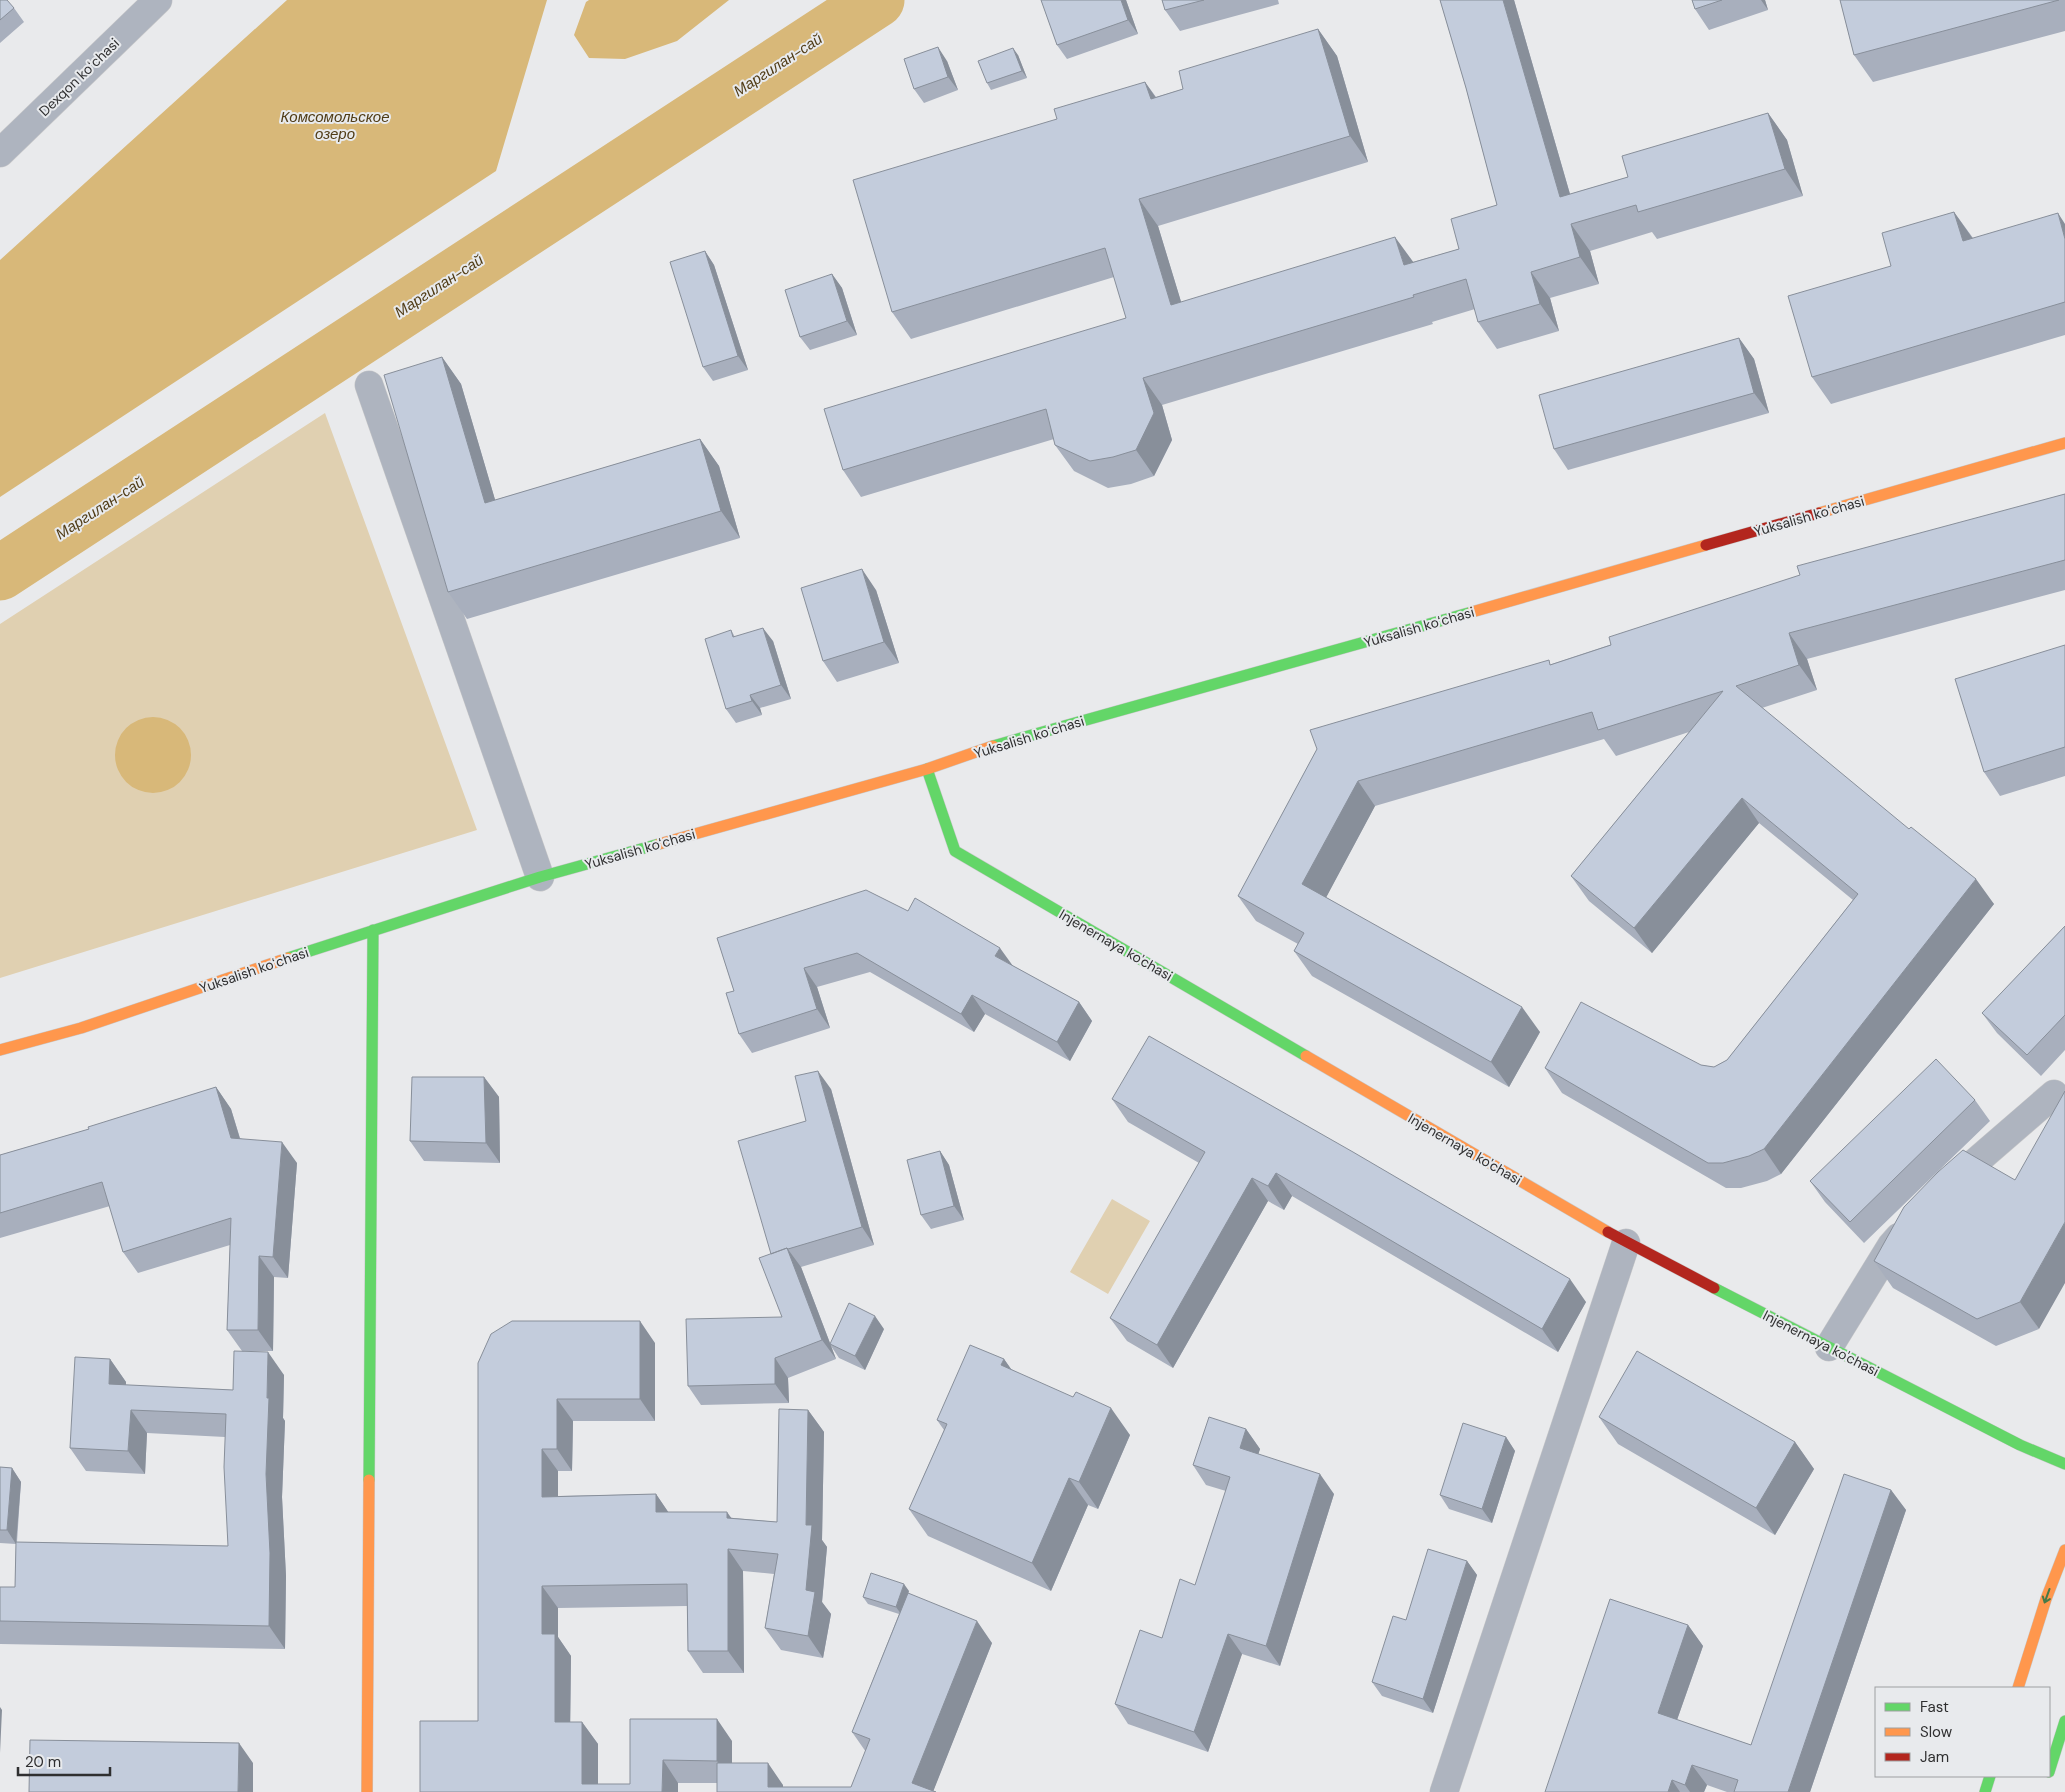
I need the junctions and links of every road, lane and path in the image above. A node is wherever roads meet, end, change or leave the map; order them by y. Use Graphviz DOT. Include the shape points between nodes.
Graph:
graph roads {
  1 [pos="158,0"];
  2 [pos="0,153"];
  3 [pos="369,384"];
  4 [pos="2065,444"];
  5 [pos="927,769"];
  6 [pos="540,877"];
  7 [pos="373,930"];
  8 [pos="0,1050"];
  9 [pos="2054,1094"];
  10 [pos="1934,1201"];
  11 [pos="1915,1220"];
  12 [pos="1626,1243"];
  13 [pos="1829,1347"];
  14 [pos="2065,1464"];
  15 [pos="2065,1550"];
  16 [pos="2018,1687"];
  17 [pos="2065,1721"];
  18 [pos="2050,1769"];
  19 [pos="1990,1777"];
  20 [pos="367,1792"];
  21 [pos="1444,1792"];
  22 [pos="1985,1792"];
  1 -- 2 [label="street, Dexqon koʻchasi"];
  3 -- 6 [label="street"];
  4 -- 5 [label="main road, Yuksalish koʻchasi" via="1014,739"];
  5 -- 6 [label="main road, Yuksalish koʻchasi"];
  5 -- 12 [label="main road, Injenernaya ko'chasi" via="955,851"];
  6 -- 7 [label="main road, Yuksalish koʻchasi"];
  7 -- 8 [label="main road, Yuksalish koʻchasi" via="81,1028"];
  7 -- 20 [label="main road"];
  9 -- 10 [label="street"];
  11 -- 13 [label="street" via="1890,1246"];
  12 -- 13 [label="main road, Injenernaya ko'chasi"];
  12 -- 21 [label="street"];
  13 -- 14 [label="main road, Injenernaya ko'chasi" via="2020,1446"];
  15 -- 16 [label="main road, one-way"];
  17 -- 18 [label="main road"];
  19 -- 22 [label="main road"];
}
